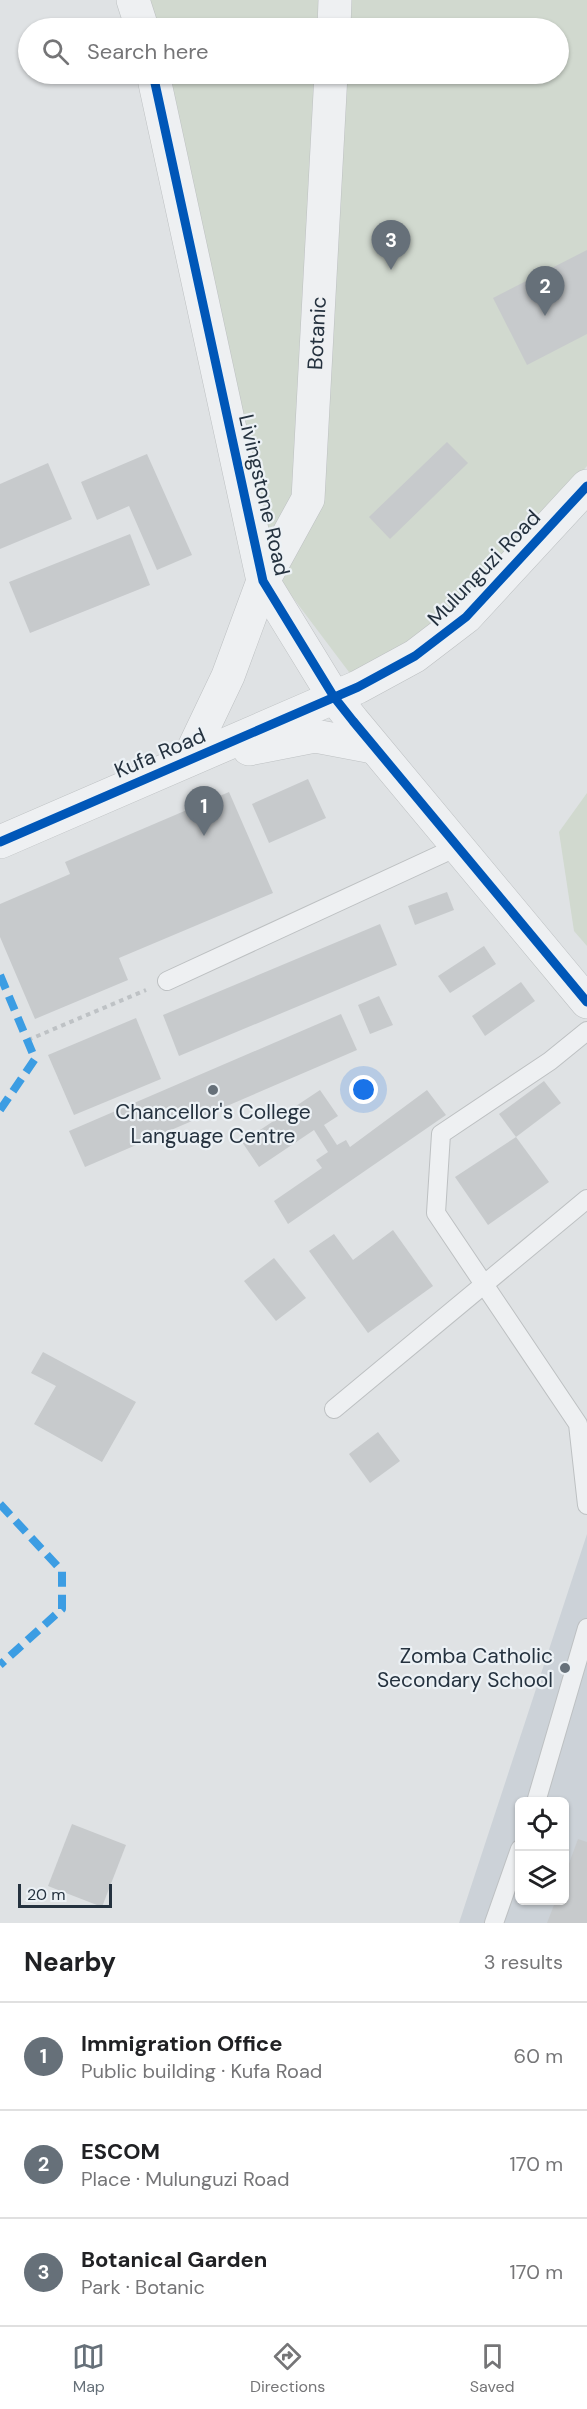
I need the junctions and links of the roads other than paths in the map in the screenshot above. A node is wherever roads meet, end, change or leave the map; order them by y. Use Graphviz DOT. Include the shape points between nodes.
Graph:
graph roads {
  1 [pos="133,0"];
  2 [pos="335,0"];
  3 [pos="139,18"];
  4 [pos="334,18"];
  5 [pos="155,84"];
  6 [pos="330,84"];
  7 [pos="587,486"];
  8 [pos="263,581"];
  9 [pos="334,697"];
  10 [pos="373,747"];
  11 [pos="188,760"];
  12 [pos="0,842"];
  13 [pos="457,848"];
  14 [pos="167,981"];
  15 [pos="587,1002"];
  16 [pos="587,1031"];
  17 [pos="587,1199"];
  18 [pos="485,1283"];
  19 [pos="334,1409"];
  20 [pos="587,1505"];
  21 [pos="587,1628"];
  22 [pos="537,1797"];
  23 [pos="518,1851"];
  24 [pos="494,1923"];
  1 -- 3 [label="street"];
  2 -- 4 [label="street"];
  5 -- 8 [label="street, Livingstone Road"];
  6 -- 8 [label="street, Botanic" via="308,499"];
  7 -- 9 [label="street, Mulunguzi Road" via="466,617 394,669"];
  8 -- 9 [label="street, Livingstone Road"];
  8 -- 11 [label="street, Botanic" via="228,676"];
  9 -- 10 [label="street, Livingstone Road"];
  9 -- 11 [label="street, Kufa Road"];
  10 -- 11 [label="street" via="315,736"];
  10 -- 13 [label="street, Livingstone Road"];
  11 -- 12 [label="street, Kufa Road"];
  13 -- 14 [label="lane"];
  13 -- 15 [label="street, Livingstone Road"];
  16 -- 18 [label="lane" via="550,1061 441,1134 436,1213"];
  17 -- 18 [label="lane"];
  18 -- 19 [label="lane"];
  18 -- 20 [label="lane" via="578,1424"];
  21 -- 22 [label="lane"];
  23 -- 24 [label="lane"];
}
